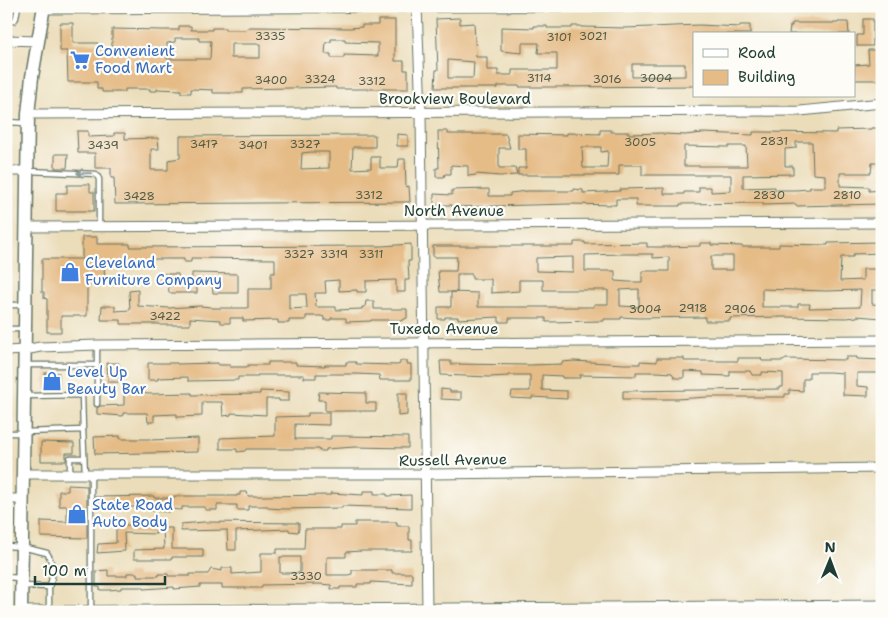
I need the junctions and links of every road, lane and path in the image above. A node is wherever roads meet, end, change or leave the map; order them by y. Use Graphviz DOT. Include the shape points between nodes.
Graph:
graph roads {
  1 [pos="18,6"];
  2 [pos="674,6"];
  3 [pos="417,7"];
  4 [pos="44,8"];
  5 [pos="107,8"];
  6 [pos="6,21"];
  7 [pos="6,40"];
  8 [pos="38,41"];
  9 [pos="882,103"];
  10 [pos="421,113"];
  11 [pos="28,119"];
  12 [pos="6,122"];
  13 [pos="6,171"];
  14 [pos="26,171"];
  15 [pos="882,223"];
  16 [pos="423,225"];
  17 [pos="26,226"];
  18 [pos="99,227"];
  19 [pos="6,305"];
  20 [pos="25,305"];
  21 [pos="6,329"];
  22 [pos="24,330"];
  23 [pos="882,340"];
  24 [pos="424,343"];
  25 [pos="97,345"];
  26 [pos="25,350"];
  27 [pos="6,351"];
  28 [pos="24,365"];
  29 [pos="97,365"];
  30 [pos="24,396"];
  31 [pos="97,404"];
  32 [pos="83,430"];
  33 [pos="6,433"];
  34 [pos="24,433"];
  35 [pos="84,458"];
  36 [pos="882,468"];
  37 [pos="24,474"];
  38 [pos="425,474"];
  39 [pos="70,475"];
  40 [pos="88,475"];
  41 [pos="6,499"];
  42 [pos="22,499"];
  43 [pos="6,546"];
  44 [pos="22,547"];
  45 [pos="6,577"];
  46 [pos="22,582"];
  47 [pos="49,587"];
  48 [pos="882,605"];
  49 [pos="427,610"];
  50 [pos="21,611"];
  51 [pos="49,611"];
  52 [pos="90,611"];
  1 -- 6 [label="lane" via="14,21"];
  2 -- 3 [label="street"];
  3 -- 5 [label="street"];
  3 -- 10 [label="street"];
  4 -- 5 [label="street"];
  4 -- 8 [label="main road"];
  7 -- 8 [label="street"];
  8 -- 11 [label="main road"];
  9 -- 10 [label="street, Brookview Boulevard" via="800,111"];
  10 -- 11 [label="street, Brookview Boulevard"];
  10 -- 16 [label="street"];
  11 -- 12 [label="lane"];
  11 -- 14 [label="main road"];
  13 -- 14 [label="street"];
  14 -- 17 [label="main road"];
  18 -- 14 [label="lane, one-way" via="99,179 96,174"];
  15 -- 16 [label="street, North Avenue"];
  16 -- 18 [label="street, North Avenue"];
  16 -- 24 [label="street"];
  17 -- 18 [label="street, North Avenue"];
  17 -- 20 [label="main road"];
  19 -- 20 [label="lane"];
  20 -- 22 [label="main road"];
  21 -- 22 [label="lane"];
  22 -- 26 [label="main road"];
  23 -- 24 [label="street, Tuxedo Avenue"];
  24 -- 25 [label="street, Tuxedo Avenue"];
  24 -- 38 [label="street"];
  25 -- 26 [label="street, Tuxedo Avenue"];
  25 -- 29 [label="lane"];
  26 -- 27 [label="street, Tuxedo Avenue"];
  26 -- 28 [label="main road"];
  28 -- 29 [label="lane"];
  28 -- 30 [label="main road"];
  29 -- 31 [label="lane"];
  30 -- 32 [label="lane" via="82,395"];
  30 -- 34 [label="main road"];
  32 -- 34 [label="lane"];
  32 -- 35 [label="lane"];
  33 -- 34 [label="lane"];
  34 -- 37 [label="main road"];
  35 -- 39 [label="lane" via="70,458"];
  35 -- 40 [label="lane"];
  36 -- 38 [label="street, Russell Avenue"];
  37 -- 39 [label="street, Russell Avenue"];
  37 -- 42 [label="main road"];
  38 -- 40 [label="street, Russell Avenue"];
  38 -- 49 [label="street"];
  39 -- 40 [label="street, Russell Avenue"];
  40 -- 52 [label="lane"];
  41 -- 42 [label="street"];
  42 -- 44 [label="main road"];
  43 -- 44 [label="lane"];
  44 -- 46 [label="main road"];
  44 -- 47 [label="lane" via="47,553 51,559"];
  45 -- 46 [label="lane"];
  46 -- 47 [label="lane"];
  46 -- 50 [label="main road"];
  47 -- 51 [label="lane"];
  48 -- 49 [label="street"];
  49 -- 52 [label="street"];
  50 -- 51 [label="street"];
  51 -- 52 [label="street"];
}
